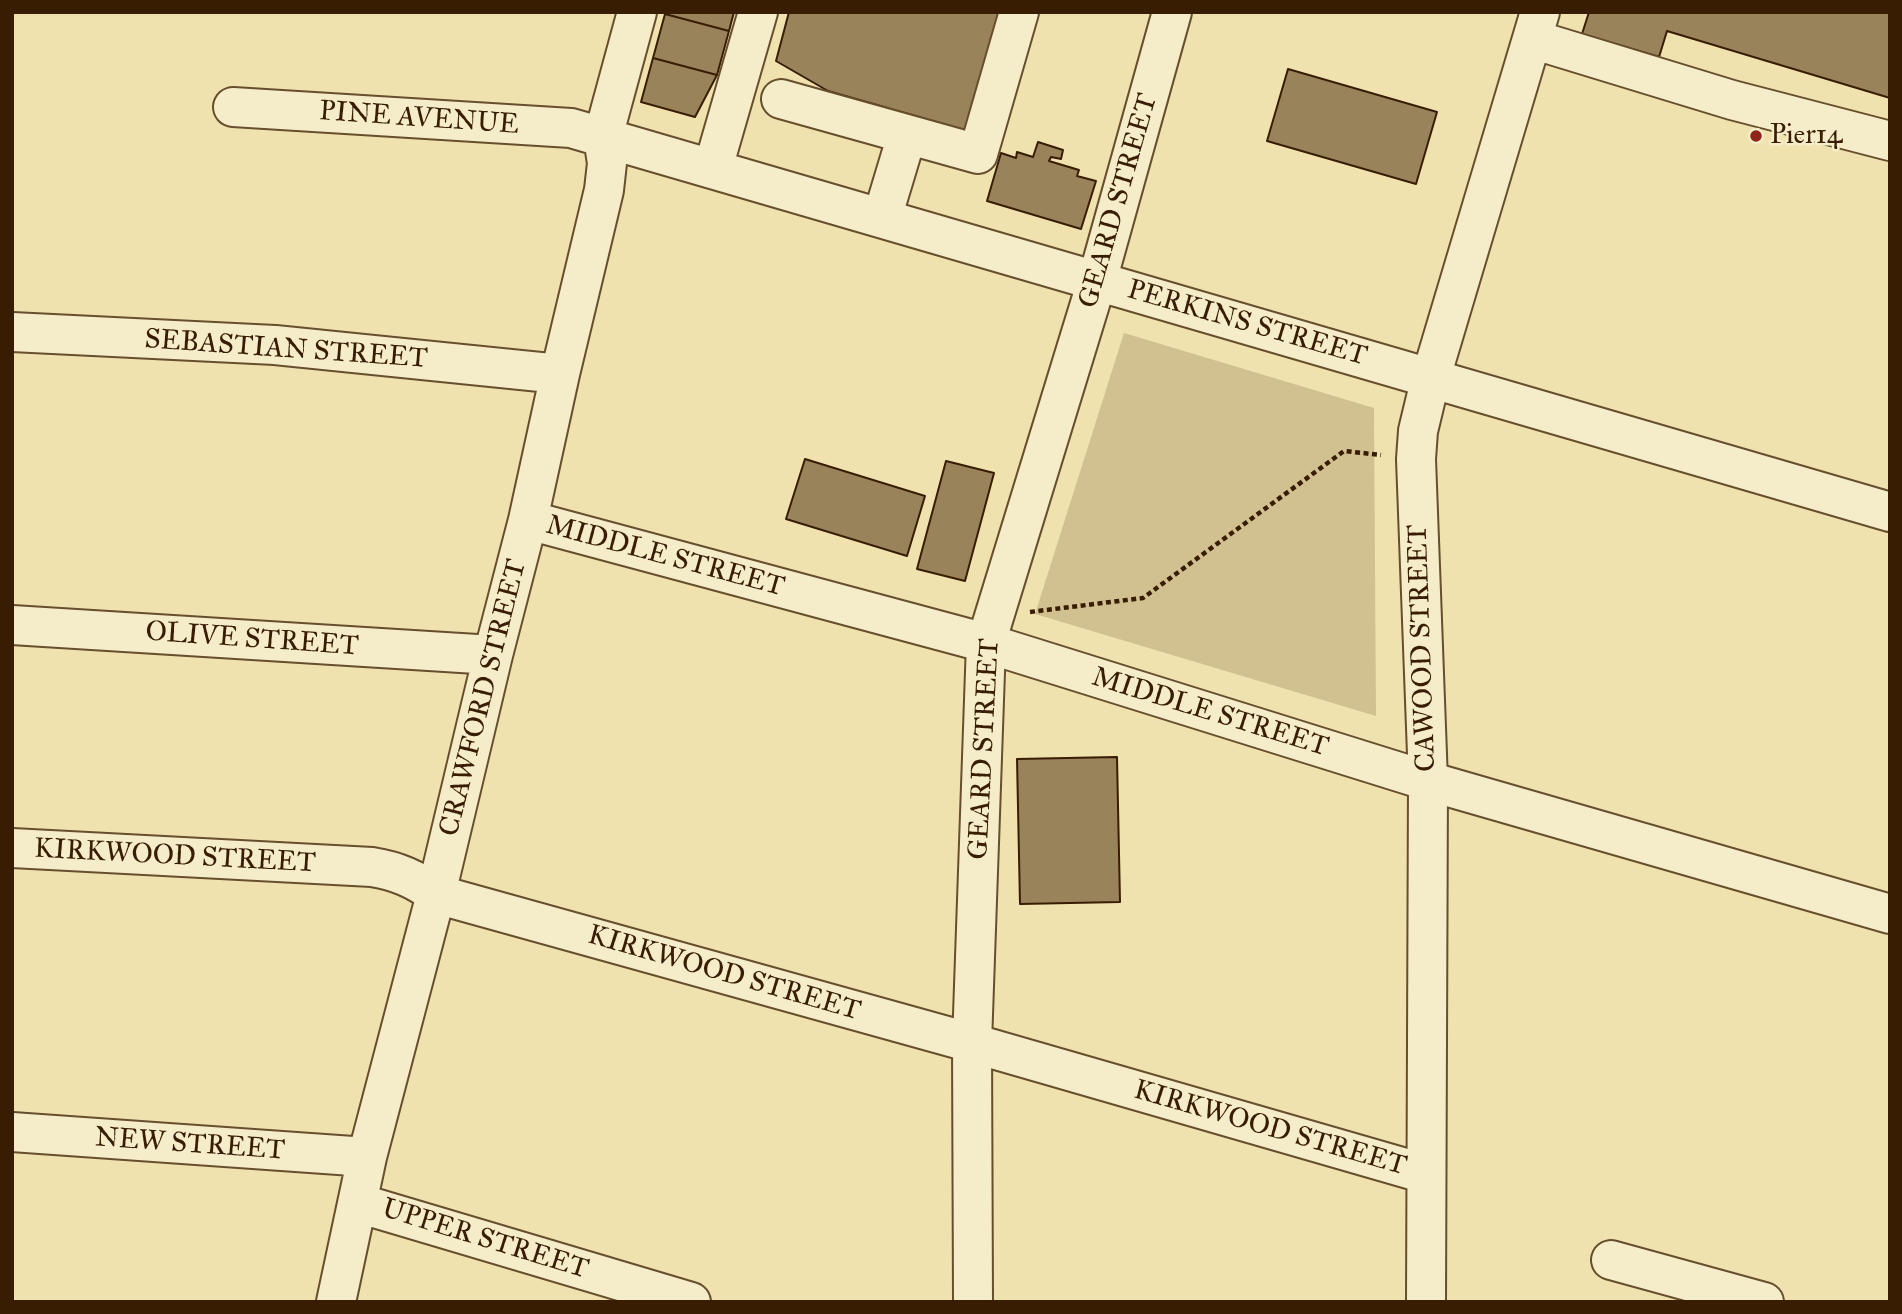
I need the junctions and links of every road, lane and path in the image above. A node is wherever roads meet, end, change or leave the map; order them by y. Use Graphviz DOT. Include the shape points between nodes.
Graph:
graph roads {
  1 [pos="637,12"];
  2 [pos="758,12"];
  3 [pos="1019,12"];
  4 [pos="1172,12"];
  5 [pos="1536,26"];
  6 [pos="780,99"];
  7 [pos="233,107"];
  8 [pos="907,135"];
  9 [pos="603,137"];
  10 [pos="1890,141"];
  11 [pos="713,168"];
  12 [pos="882,218"];
  13 [pos="1097,281"];
  14 [pos="12,332"];
  15 [pos="560,374"];
  16 [pos="1431,377"];
  17 [pos="1416,459"];
  18 [pos="1890,512"];
  19 [pos="528,520"];
  20 [pos="12,625"];
  21 [pos="990,630"];
  22 [pos="493,655"];
  23 [pos="1428,782"];
  24 [pos="12,848"];
  25 [pos="436,894"];
  26 [pos="1890,914"];
  27 [pos="972,1043"];
  28 [pos="12,1132"];
  29 [pos="367,1157"];
  30 [pos="1426,1174"];
  31 [pos="358,1203"];
  32 [pos="1611,1260"];
  33 [pos="336,1302"];
  34 [pos="691,1302"];
  35 [pos="973,1302"];
  36 [pos="1426,1302"];
  37 [pos="1764,1302"];
  1 -- 9 [label="street, CRAWFORD STREET"];
  2 -- 11 [label="street"];
  3 -- 8 [label="street" via="978,154"];
  4 -- 13 [label="street, GEARD STREET"];
  5 -- 10 [label="street" via="1731,100"];
  5 -- 16 [label="street, CAWOOD STREET"];
  6 -- 8 [label="street"];
  7 -- 9 [label="street, PINE AVENUE" via="571,128"];
  8 -- 12 [label="street"];
  9 -- 11 [label="street, PERKINS STREET"];
  9 -- 15 [label="street, CRAWFORD STREET" via="607,163 604,190"];
  11 -- 12 [label="street, PERKINS STREET"];
  12 -- 13 [label="street, PERKINS STREET"];
  13 -- 16 [label="street, PERKINS STREET"];
  13 -- 21 [label="street, GEARD STREET"];
  14 -- 15 [label="street, SEBASTIAN STREET" via="275,345"];
  15 -- 19 [label="street, CRAWFORD STREET"];
  16 -- 17 [label="street, CAWOOD STREET"];
  16 -- 18 [label="street, PERKINS STREET"];
  17 -- 21 [label="path" via="1344,451 1143,598"];
  17 -- 23 [label="street, CAWOOD STREET"];
  19 -- 21 [label="street, MIDDLE STREET"];
  19 -- 22 [label="street, CRAWFORD STREET"];
  20 -- 22 [label="street, OLIVE STREET"];
  21 -- 23 [label="street, MIDDLE STREET"];
  21 -- 27 [label="street, GEARD STREET"];
  22 -- 25 [label="street, CRAWFORD STREET"];
  23 -- 26 [label="street, MIDDLE STREET"];
  23 -- 30 [label="street, CAWOOD STREET"];
  24 -- 25 [label="street, KIRKWOOD STREET" via="372,867 415,880"];
  25 -- 27 [label="street, KIRKWOOD STREET"];
  25 -- 29 [label="street, CRAWFORD STREET"];
  27 -- 30 [label="street, KIRKWOOD STREET"];
  27 -- 35 [label="street, GEARD STREET"];
  28 -- 29 [label="street, NEW STREET"];
  29 -- 31 [label="street, CRAWFORD STREET"];
  30 -- 36 [label="street, CAWOOD STREET"];
  31 -- 33 [label="street, CRAWFORD STREET"];
  31 -- 34 [label="street, UPPER STREET"];
  32 -- 37 [label="street"];
}
